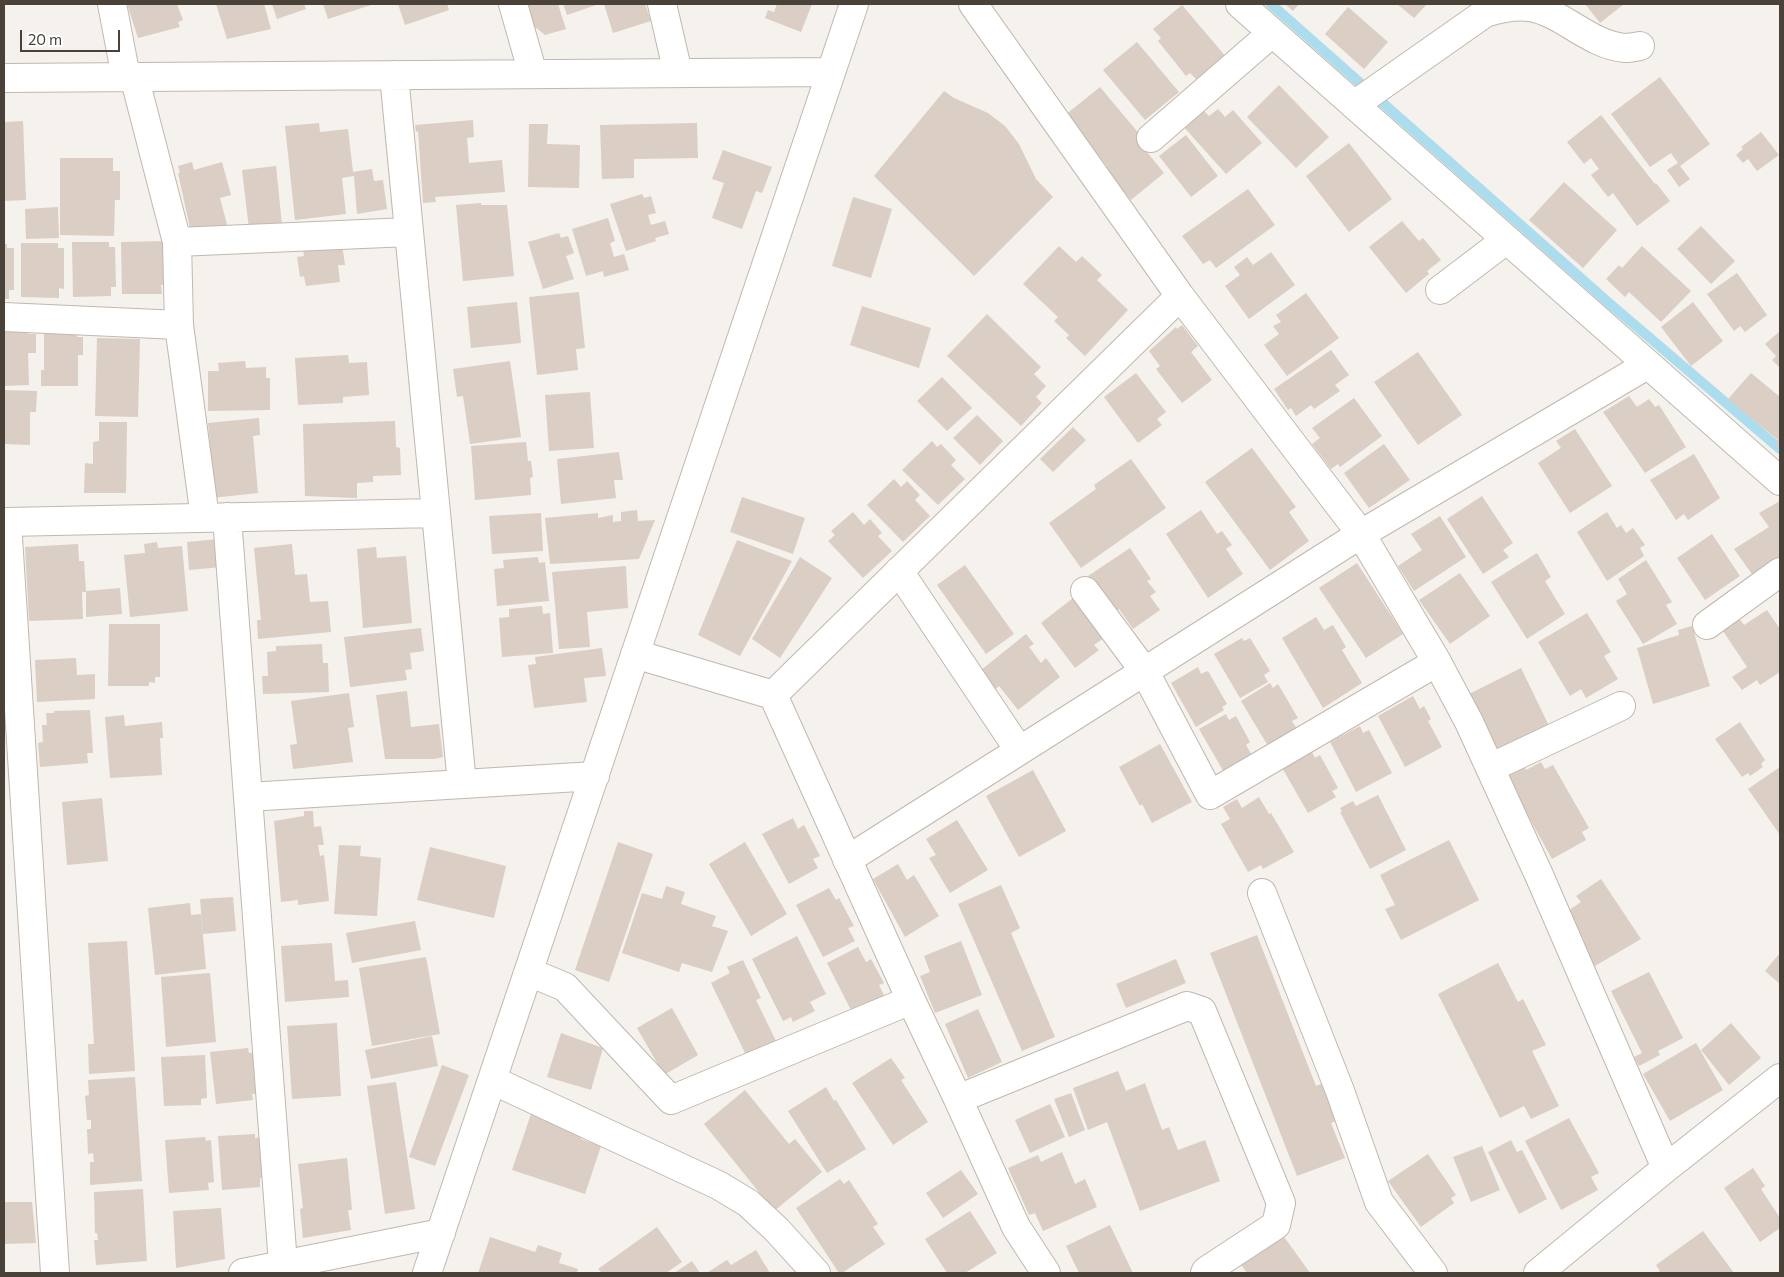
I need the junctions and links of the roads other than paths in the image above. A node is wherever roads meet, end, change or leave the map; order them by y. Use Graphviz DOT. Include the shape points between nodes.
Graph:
graph roads {
  1 [pos="112,4"];
  2 [pos="513,4"];
  3 [pos="662,4"];
  4 [pos="854,4"];
  5 [pos="973,4"];
  6 [pos="1240,4"];
  7 [pos="1272,33"];
  8 [pos="1640,46"];
  9 [pos="831,72"];
  10 [pos="678,73"];
  11 [pos="533,74"];
  12 [pos="394,75"];
  13 [pos="130,76"];
  14 [pos="4,78"];
  15 [pos="1354,105"];
  16 [pos="1151,138"];
  17 [pos="409,232"];
  18 [pos="1506,240"];
  19 [pos="177,242"];
  20 [pos="1440,290"];
  21 [pos="1180,296"];
  22 [pos="4,317"];
  23 [pos="179,325"];
  24 [pos="1647,365"];
  25 [pos="1780,481"];
  26 [pos="436,513"];
  27 [pos="216,518"];
  28 [pos="1361,534"];
  29 [pos="899,571"];
  30 [pos="1780,572"];
  31 [pos="1084,592"];
  32 [pos="8,620"];
  33 [pos="1707,625"];
  34 [pos="636,654"];
  35 [pos="1437,662"];
  36 [pos="1145,672"];
  37 [pos="773,695"];
  38 [pos="1621,706"];
  39 [pos="1020,750"];
  40 [pos="1490,768"];
  41 [pos="595,776"];
  42 [pos="13,777"];
  43 [pos="462,784"];
  44 [pos="248,797"];
  45 [pos="847,860"];
  46 [pos="1262,894"];
  47 [pos="529,972"];
  48 [pos="911,1000"];
  49 [pos="1780,1078"];
  50 [pos="492,1080"];
  51 [pos="958,1099"];
  52 [pos="1666,1168"];
  53 [pos="441,1233"];
  54 [pos="283,1264"];
  55 [pos="1551,1269"];
  56 [pos="55,1273"];
  57 [pos="243,1273"];
  58 [pos="427,1273"];
  59 [pos="816,1273"];
  60 [pos="1046,1273"];
  61 [pos="1205,1273"];
  62 [pos="1433,1273"];
  1 -- 13 [label="street"];
  2 -- 11 [label="street"];
  3 -- 10 [label="street"];
  4 -- 9 [label="street"];
  5 -- 21 [label="street"];
  6 -- 7 [label="street"];
  7 -- 15 [label="street"];
  7 -- 16 [label="street"];
  8 -- 15 [label="street" via="1625,48 1582,32 1548,13 1530,7 1505,6 1485,13"];
  9 -- 10 [label="street"];
  9 -- 34 [label="street"];
  10 -- 11 [label="street"];
  11 -- 12 [label="street"];
  12 -- 13 [label="street"];
  12 -- 17 [label="street"];
  13 -- 14 [label="street"];
  13 -- 19 [label="street"];
  15 -- 18 [label="street"];
  17 -- 19 [label="street"];
  17 -- 26 [label="street"];
  18 -- 20 [label="street"];
  18 -- 24 [label="street"];
  19 -- 23 [label="street"];
  21 -- 28 [label="street"];
  21 -- 29 [label="street"];
  22 -- 23 [label="street"];
  23 -- 27 [label="street"];
  24 -- 25 [label="street"];
  24 -- 28 [label="street"];
  26 -- 27 [label="street"];
  26 -- 43 [label="street"];
  27 -- 32 [label="street" via="7,522"];
  27 -- 44 [label="street"];
  28 -- 35 [label="street"];
  28 -- 36 [label="street"];
  29 -- 37 [label="street"];
  29 -- 39 [label="street"];
  30 -- 33 [label="street"];
  31 -- 36 [label="street"];
  32 -- 42 [label="street"];
  34 -- 37 [label="street"];
  34 -- 41 [label="street"];
  35 -- 36 [label="street" via="1210,795"];
  35 -- 40 [label="street"];
  36 -- 39 [label="street"];
  37 -- 45 [label="street"];
  38 -- 40 [label="street"];
  39 -- 45 [label="street"];
  40 -- 52 [label="street"];
  41 -- 43 [label="street"];
  41 -- 47 [label="street"];
  42 -- 56 [label="street"];
  43 -- 44 [label="street"];
  44 -- 54 [label="street"];
  45 -- 48 [label="street"];
  46 -- 62 [label="street" via="1340,1090 1379,1202"];
  47 -- 48 [label="street" via="565,987 671,1100"];
  47 -- 50 [label="street"];
  48 -- 51 [label="street"];
  49 -- 52 [label="street"];
  50 -- 53 [label="street"];
  50 -- 59 [label="street" via="740,1198 777,1230"];
  51 -- 60 [label="street" via="1016,1227"];
  51 -- 61 [label="street" via="1187,1006 1202,1011 1282,1202 1276,1224"];
  52 -- 55 [label="street"];
  53 -- 54 [label="street"];
  53 -- 58 [label="street"];
  54 -- 57 [label="street"];
}
